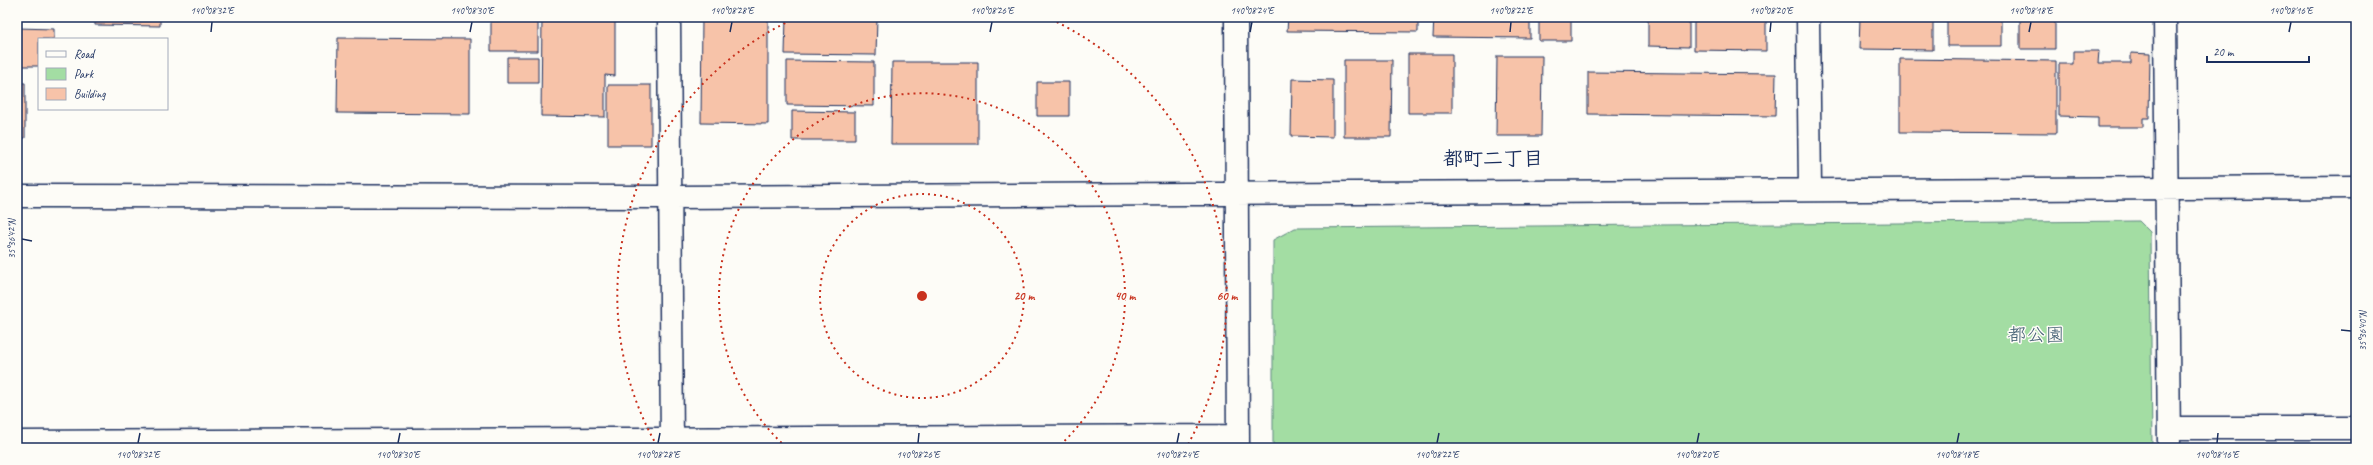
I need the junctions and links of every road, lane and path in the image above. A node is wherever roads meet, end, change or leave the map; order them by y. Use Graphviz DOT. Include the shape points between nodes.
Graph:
graph roads {
  1 [pos="669,17"];
  2 [pos="1236,17"];
  3 [pos="1808,17"];
  4 [pos="2165,17"];
  5 [pos="2356,187"];
  6 [pos="2168,188"];
  7 [pos="1810,189"];
  8 [pos="1237,194"];
  9 [pos="17,196"];
  10 [pos="671,197"];
  11 [pos="2356,428"];
  12 [pos="2169,438"];
  13 [pos="17,442"];
  14 [pos="1238,442"];
  15 [pos="672,444"];
  1 -- 10 [label="street"];
  2 -- 8 [label="street"];
  3 -- 7 [label="street"];
  4 -- 6 [label="street"];
  5 -- 6 [label="street"];
  6 -- 7 [label="street"];
  6 -- 12 [label="street"];
  7 -- 8 [label="street"];
  8 -- 10 [label="street"];
  8 -- 14 [label="street"];
  9 -- 10 [label="street"];
  10 -- 15 [label="street"];
  11 -- 12 [label="street"];
  13 -- 15 [label="street"];
  14 -- 15 [label="street"];
}
